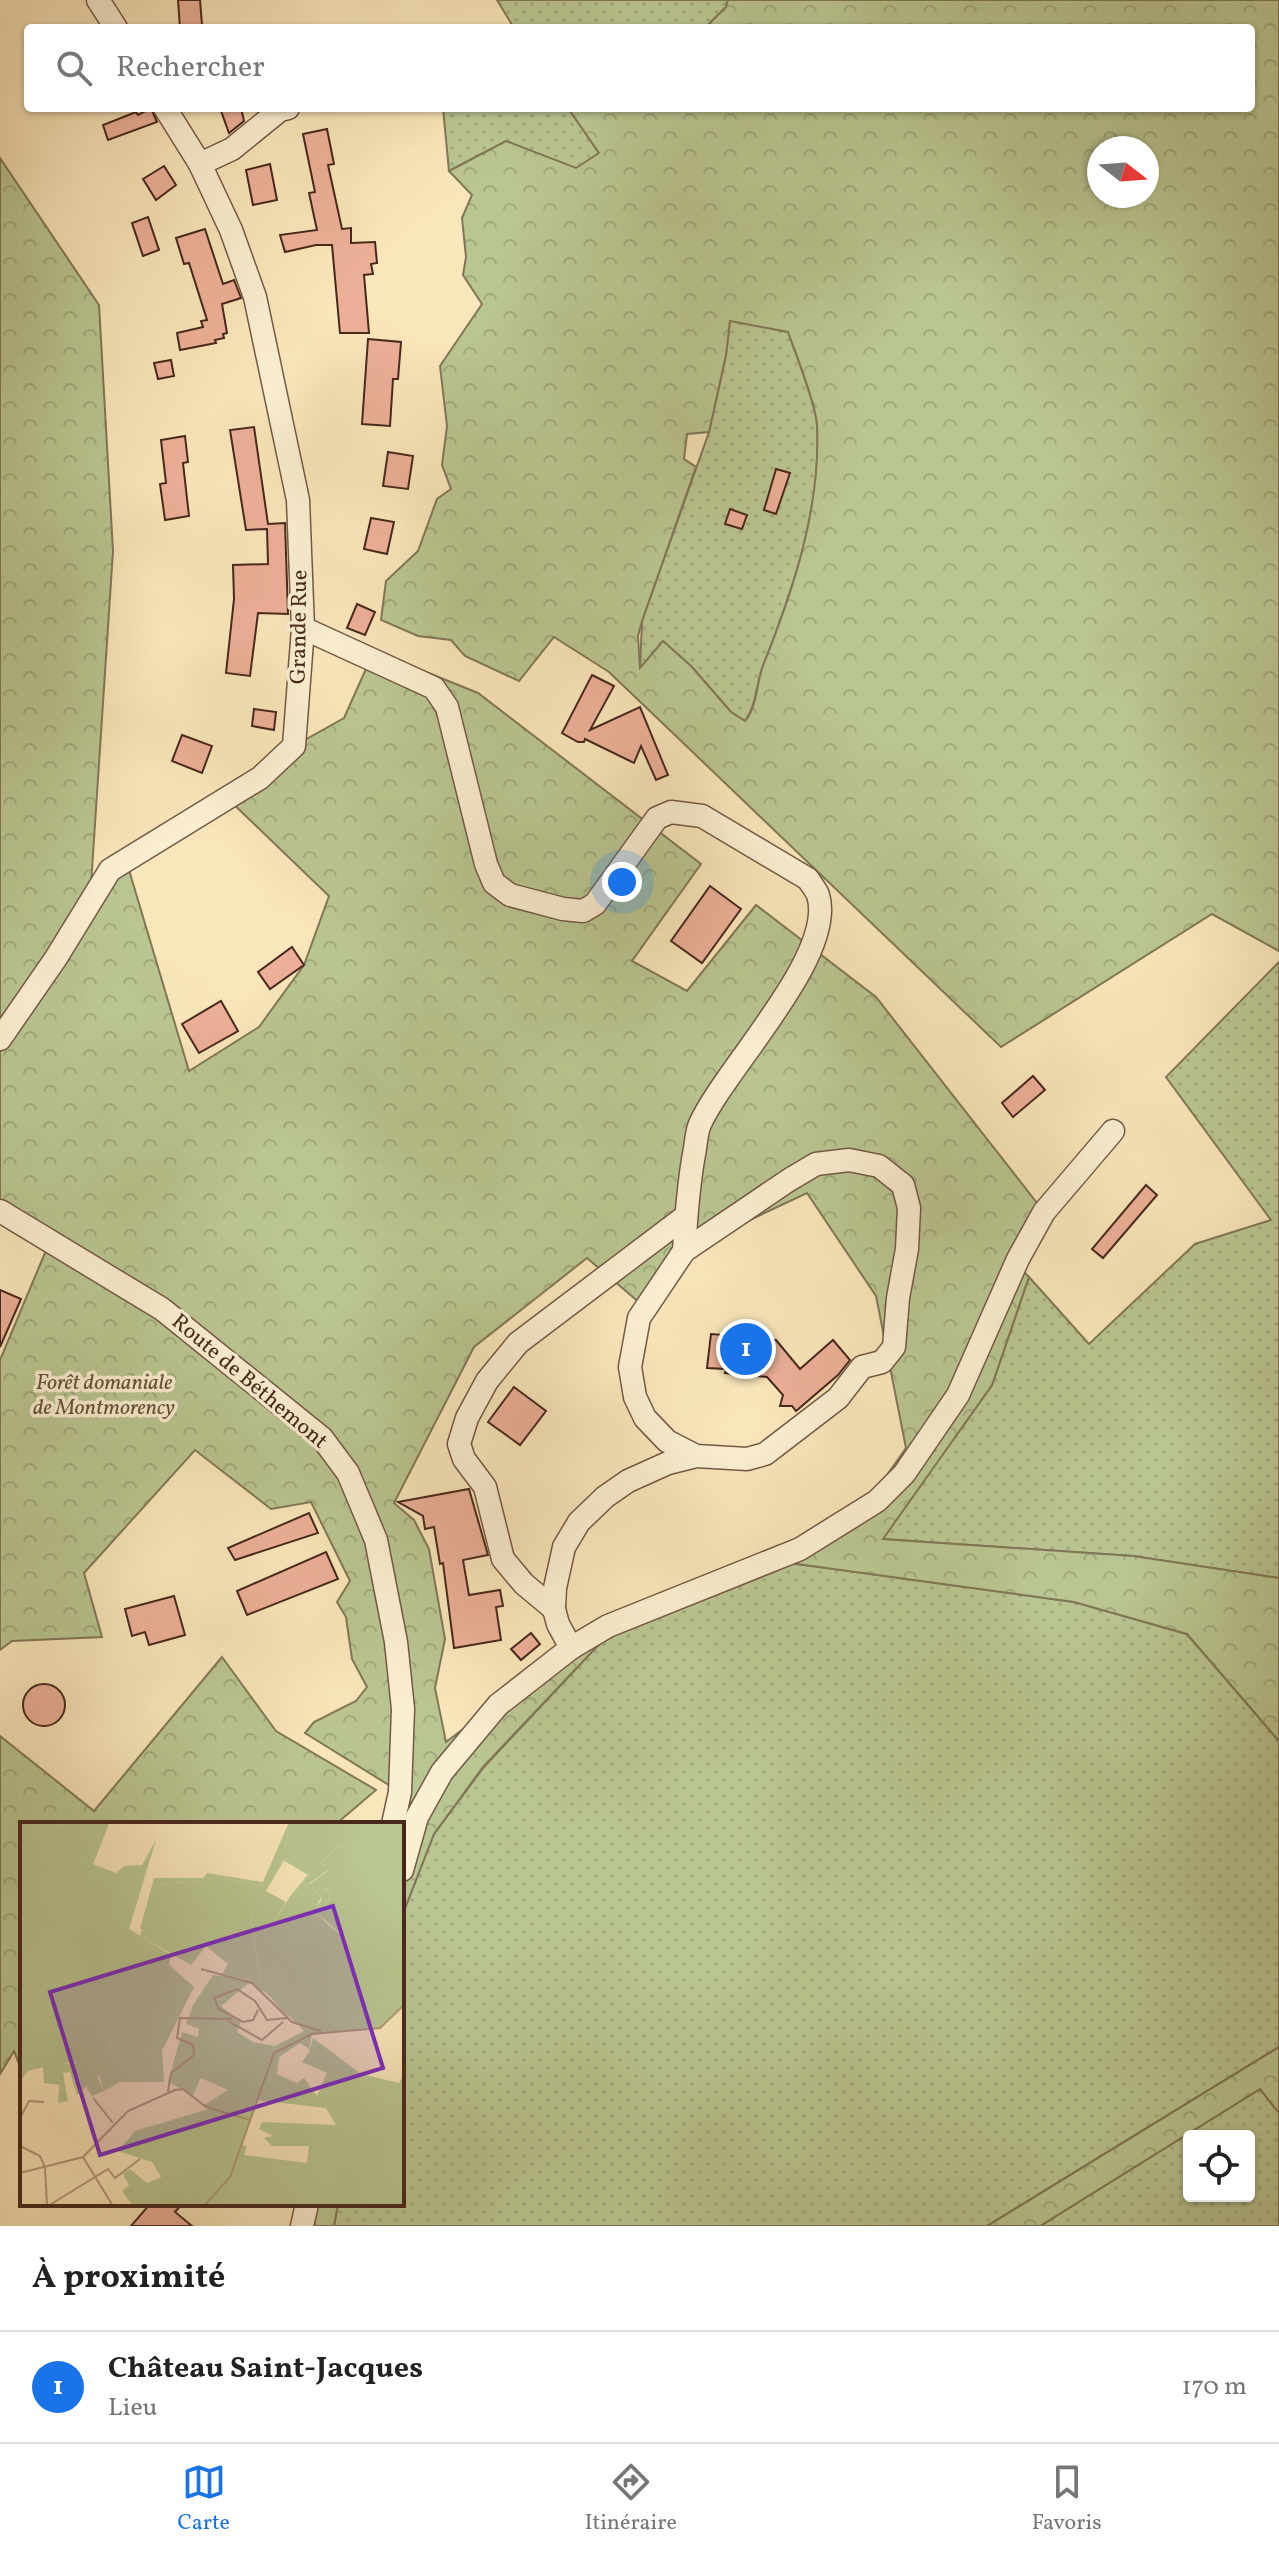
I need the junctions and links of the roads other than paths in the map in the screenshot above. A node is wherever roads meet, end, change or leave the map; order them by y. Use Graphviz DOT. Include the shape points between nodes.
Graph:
graph roads {
  1 [pos="98,0"];
  2 [pos="113,24"];
  3 [pos="168,112"];
  4 [pos="278,112"];
  5 [pos="200,164"];
  6 [pos="303,628"];
  7 [pos="0,1039"];
  8 [pos="1113,1131"];
  9 [pos="0,1211"];
  10 [pos="686,1216"];
  11 [pos="684,1251"];
  12 [pos="696,1456"];
  13 [pos="554,1609"];
  14 [pos="571,1648"];
  15 [pos="393,1822"];
  16 [pos="404,1863"];
  17 [pos="307,2206"];
  18 [pos="302,2226"];
  1 -- 2 [label="street"];
  3 -- 5 [label="street, Grande Rue"];
  4 -- 5 [label="street" via="232,149"];
  5 -- 6 [label="street, Grande Rue" via="255,297 298,500"];
  6 -- 7 [label="street, Grande Rue" via="294,746 260,778 110,870"];
  6 -- 10 [label="street" via="434,688 447,707 486,864 494,883 510,895 583,911 595,904 657,818 671,812 702,816 808,879 818,896 817,927 805,961 699,1126"];
  8 -- 14 [label="street" via="1044,1212 958,1395 920,1453 877,1501 800,1549 608,1626"];
  9 -- 15 [label="street, Route de Béthemont" via="162,1309 322,1438 348,1473 376,1540 396,1642 403,1709 400,1792"];
  10 -- 11 [label="street"];
  10 -- 13 [label="street" via="518,1343 487,1381 467,1418 459,1444 485,1487 503,1559"];
  11 -- 12 [label="street" via="639,1318 630,1367 645,1418 667,1441"];
  11 -- 12 [label="street" via="816,1164 849,1160 879,1166 903,1185 909,1208 894,1347 882,1362 862,1367 838,1398 765,1454 747,1459"];
  12 -- 13 [label="street" via="628,1481 579,1522 564,1547"];
  13 -- 14 [label="street"];
  14 -- 16 [label="street" via="498,1705 442,1772 417,1817"];
  17 -- 18 [label="street"];
}
